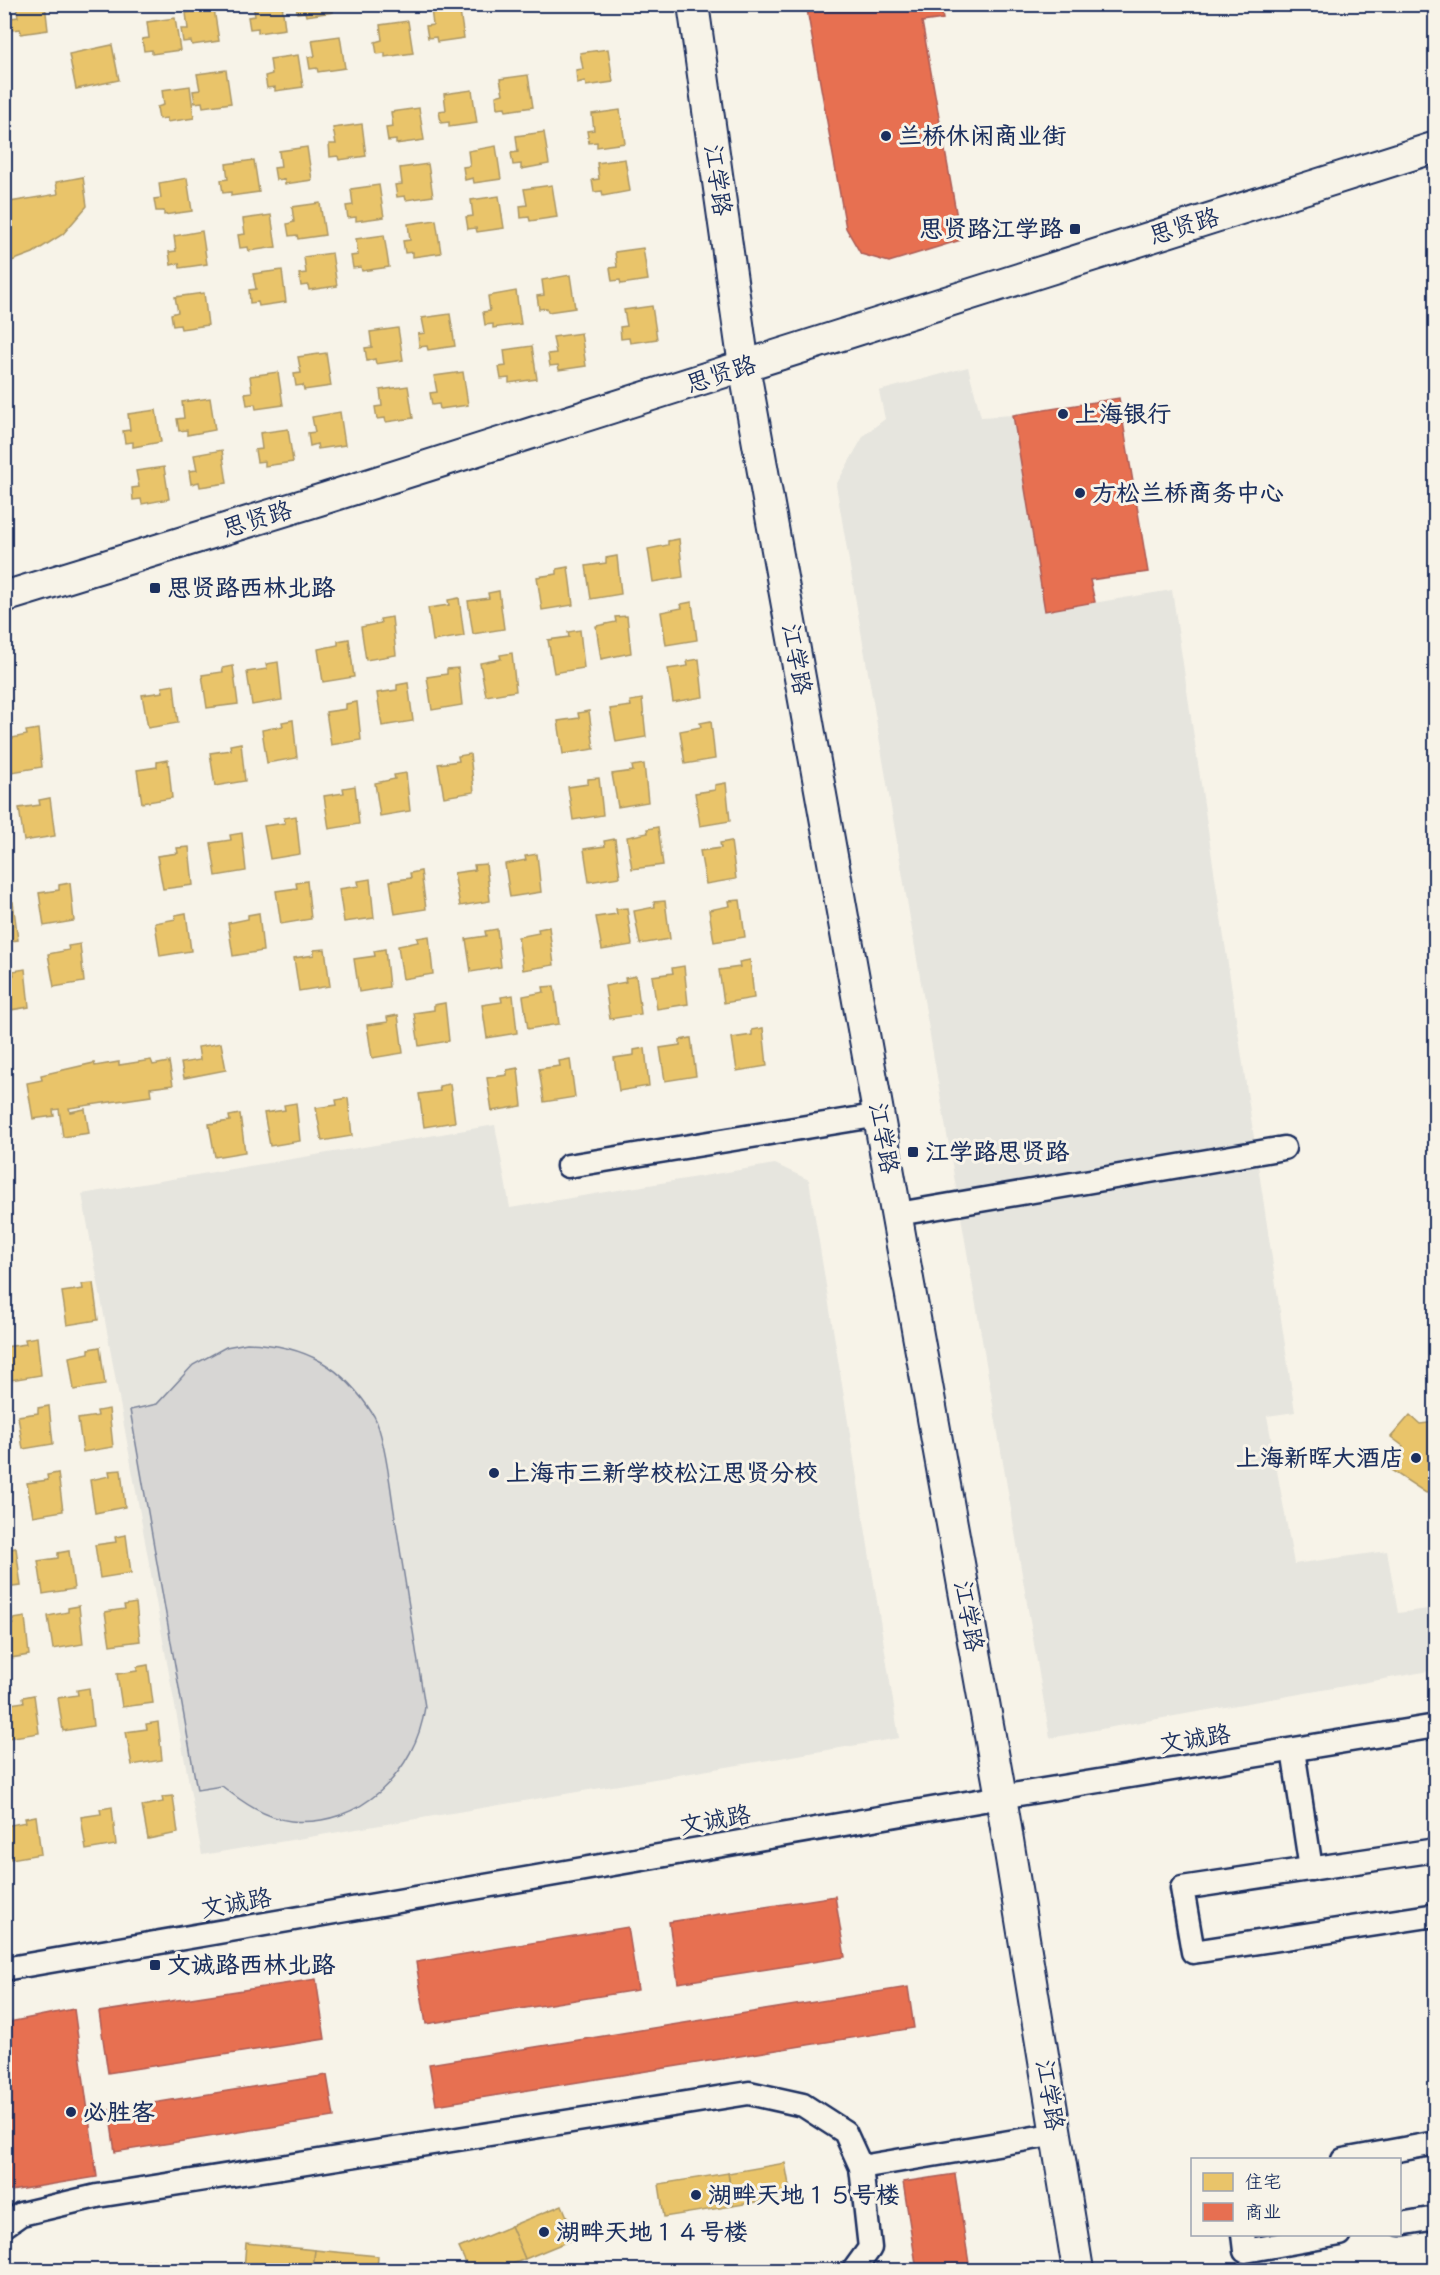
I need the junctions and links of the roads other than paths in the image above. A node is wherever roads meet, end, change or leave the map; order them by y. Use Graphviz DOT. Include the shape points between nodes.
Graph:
graph roads {
  1 [pos="693,4"];
  2 [pos="1436,147"];
  3 [pos="744,366"];
  4 [pos="4,597"];
  5 [pos="880,1115"];
  6 [pos="1284,1148"];
  7 [pos="568,1166"];
  8 [pos="898,1214"];
  9 [pos="1436,1726"];
  10 [pos="1293,1750"];
  11 [pos="1001,1797"];
  12 [pos="1436,1850"];
  13 [pos="1311,1869"];
  14 [pos="1436,1915"];
  15 [pos="4,1969"];
  16 [pos="1057,2134"];
  17 [pos="1436,2143"];
  18 [pos="1354,2158"];
  19 [pos="861,2167"];
  20 [pos="1436,2218"];
  21 [pos="1401,2224"];
  22 [pos="4,2226"];
  23 [pos="1243,2236"];
  24 [pos="1334,2236"];
  25 [pos="854,2271"];
  26 [pos="1078,2271"];
  1 -- 3 [label="main road, 江学路"];
  2 -- 3 [label="main road, 思贤路"];
  3 -- 4 [label="main road, 思贤路"];
  3 -- 5 [label="main road, 江学路"];
  5 -- 7 [label="street"];
  5 -- 8 [label="main road, 江学路"];
  6 -- 8 [label="street"];
  8 -- 11 [label="main road, 江学路"];
  9 -- 10 [label="street, 文诚路"];
  10 -- 11 [label="street, 文诚路"];
  10 -- 13 [label="street"];
  11 -- 15 [label="street, 文诚路"];
  11 -- 16 [label="main road, 江学路"];
  12 -- 13 [label="street"];
  13 -- 14 [label="street" via="1182,1888 1193,1952"];
  16 -- 19 [label="street"];
  16 -- 26 [label="main road, 江学路"];
  17 -- 18 [label="street"];
  19 -- 22 [label="street" via="845,2132 803,2105 749,2093 97,2196 21,2214"];
  19 -- 25 [label="street" via="870,2248"];
  20 -- 21 [label="street"];
  23 -- 24 [label="street" via="1245,2251"];
}
